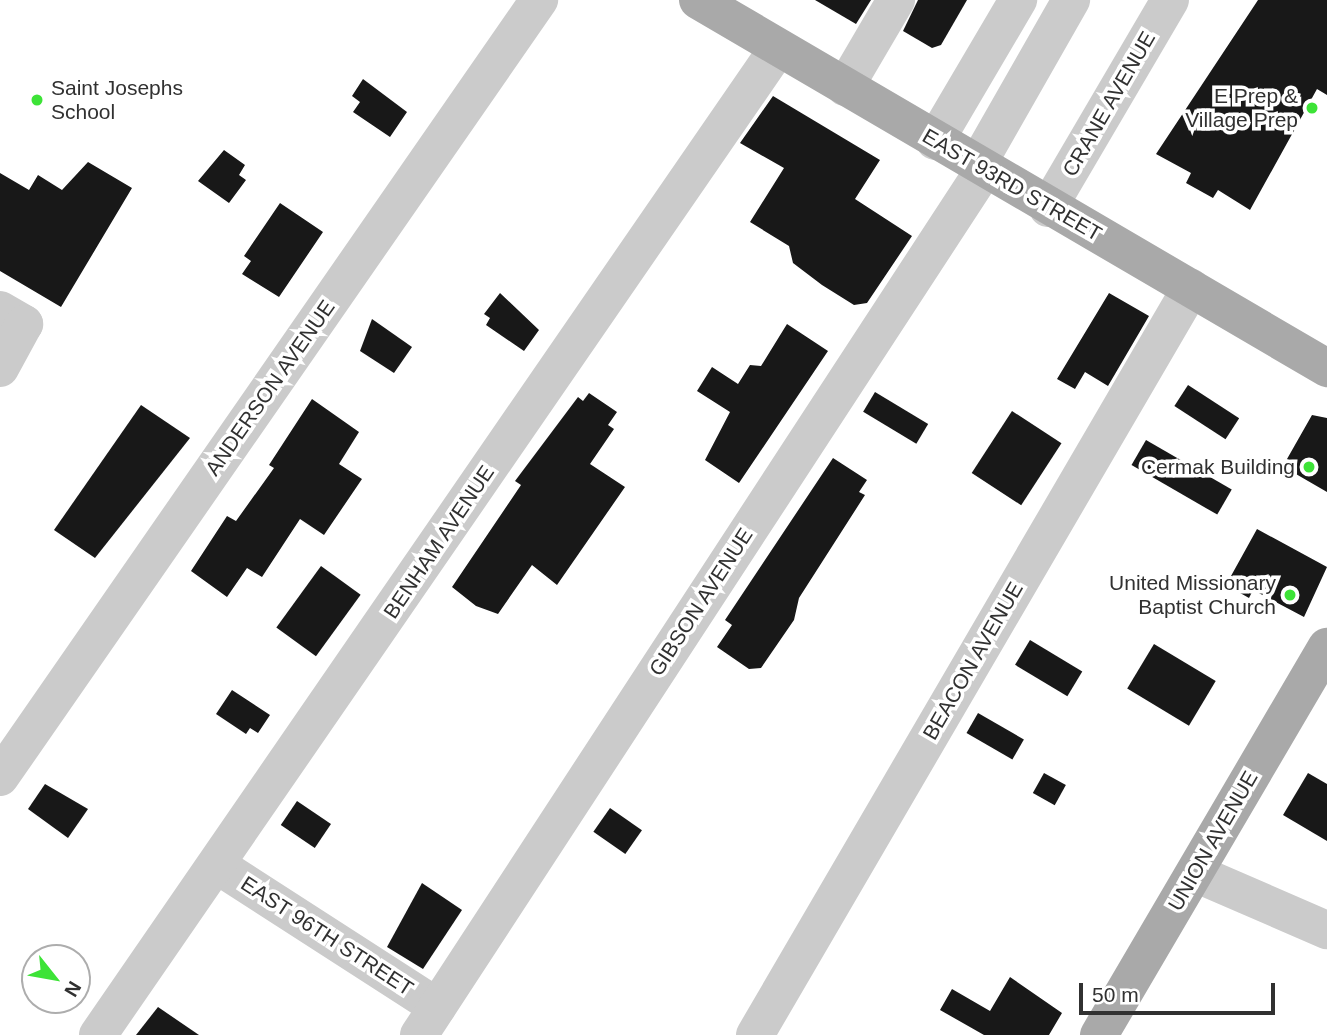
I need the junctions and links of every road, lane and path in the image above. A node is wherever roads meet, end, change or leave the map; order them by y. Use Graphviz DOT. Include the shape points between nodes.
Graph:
graph roads {
  1 [pos="539,0"];
  2 [pos="896,0"];
  3 [pos="1018,0"];
  4 [pos="1071,0"];
  5 [pos="1170,0"];
  6 [pos="716,4"];
  7 [pos="778,48"];
  8 [pos="845,87"];
  9 [pos="935,141"];
  10 [pos="980,168"];
  11 [pos="1048,208"];
  12 [pos="1191,288"];
  13 [pos="0,310"];
  14 [pos="0,368"];
  15 [pos="1327,369"];
  16 [pos="1327,647"];
  17 [pos="0,776"];
  18 [pos="217,865"];
  19 [pos="1195,873"];
  20 [pos="1327,930"];
  21 [pos="428,1021"];
  22 [pos="98,1035"];
  23 [pos="755,1035"];
  24 [pos="1099,1035"];
  1 -- 17 [label="street, ANDERSON AVENUE"];
  2 -- 8 [label="street"];
  3 -- 9 [label="street"];
  4 -- 10 [label="street, GIBSON AVENUE"];
  5 -- 11 [label="street, CRANE AVENUE"];
  6 -- 7 [label="main road, EAST 93RD STREET"];
  7 -- 8 [label="main road, EAST 93RD STREET"];
  7 -- 18 [label="street, BENHAM AVENUE"];
  8 -- 9 [label="main road, EAST 93RD STREET"];
  9 -- 10 [label="main road, EAST 93RD STREET"];
  10 -- 11 [label="main road, EAST 93RD STREET"];
  10 -- 21 [label="street, GIBSON AVENUE"];
  11 -- 12 [label="main road, EAST 93RD STREET"];
  12 -- 15 [label="main road, EAST 93RD STREET"];
  12 -- 23 [label="street, BEACON AVENUE"];
  13 -- 14 [label="street" via="24,324"];
  16 -- 19 [label="main road, UNION AVENUE"];
  18 -- 21 [label="street, EAST 96TH STREET"];
  18 -- 22 [label="street, BENHAM AVENUE"];
  19 -- 20 [label="street"];
  19 -- 24 [label="main road, UNION AVENUE"];
}
